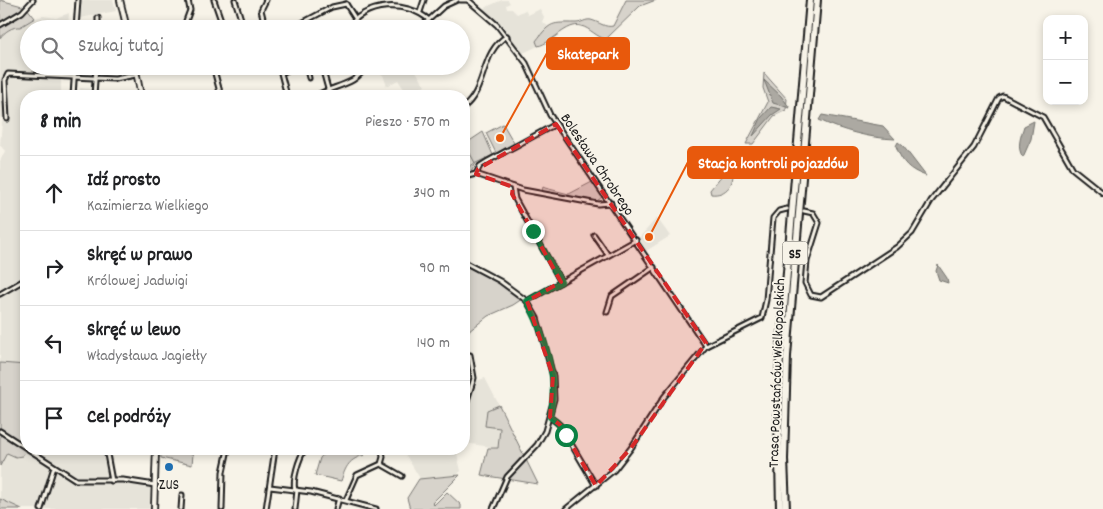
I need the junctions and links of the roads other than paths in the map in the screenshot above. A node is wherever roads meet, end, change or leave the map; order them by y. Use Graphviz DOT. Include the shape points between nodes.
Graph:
graph roads {
  1 [pos="33,0"];
  2 [pos="78,0"];
  3 [pos="120,0"];
  4 [pos="188,0"];
  5 [pos="214,0"];
  6 [pos="236,0"];
  7 [pos="266,0"];
  8 [pos="383,0"];
  9 [pos="424,0"];
  10 [pos="459,0"];
  11 [pos="467,0"];
  12 [pos="810,0"];
  13 [pos="817,0"];
  14 [pos="348,2"];
  15 [pos="385,6"];
  16 [pos="420,12"];
  17 [pos="355,18"];
  18 [pos="77,20"];
  19 [pos="124,20"];
  20 [pos="186,20"];
  21 [pos="221,20"];
  22 [pos="242,20"];
  23 [pos="264,20"];
  24 [pos="307,20"];
  25 [pos="429,20"];
  26 [pos="0,25"];
  27 [pos="507,36"];
  28 [pos="20,74"];
  29 [pos="43,75"];
  30 [pos="95,75"];
  31 [pos="136,75"];
  32 [pos="216,75"];
  33 [pos="282,75"];
  34 [pos="308,75"];
  35 [pos="325,75"];
  36 [pos="359,75"];
  37 [pos="74,76"];
  38 [pos="95,78"];
  39 [pos="308,78"];
  40 [pos="329,88"];
  41 [pos="73,90"];
  42 [pos="94,90"];
  43 [pos="140,90"];
  44 [pos="220,90"];
  45 [pos="285,90"];
  46 [pos="326,90"];
  47 [pos="470,100"];
  48 [pos="6,119"];
  49 [pos="556,124"];
  50 [pos="476,174"];
  51 [pos="470,176"];
  52 [pos="513,187"];
  53 [pos="1103,193"];
  54 [pos="610,202"];
  55 [pos="787,209"];
  56 [pos="804,211"];
  57 [pos="594,235"];
  58 [pos="636,240"];
  59 [pos="608,256"];
  60 [pos="470,265"];
  61 [pos="654,267"];
  62 [pos="20,282"];
  63 [pos="561,282"];
  64 [pos="0,294"];
  65 [pos="527,301"];
  66 [pos="607,312"];
  67 [pos="706,346"];
  68 [pos="470,355"];
  69 [pos="470,391"];
  70 [pos="550,417"];
  71 [pos="0,432"];
  72 [pos="20,445"];
  73 [pos="35,455"];
  74 [pos="107,455"];
  75 [pos="156,455"];
  76 [pos="227,455"];
  77 [pos="274,455"];
  78 [pos="303,455"];
  79 [pos="383,455"];
  80 [pos="381,464"];
  81 [pos="54,467"];
  82 [pos="402,476"];
  83 [pos="112,480"];
  84 [pos="155,485"];
  85 [pos="596,486"];
  86 [pos="270,487"];
  87 [pos="296,490"];
  88 [pos="182,495"];
  89 [pos="339,498"];
  90 [pos="346,500"];
  91 [pos="41,509"];
  92 [pos="154,509"];
  93 [pos="181,509"];
  94 [pos="222,509"];
  95 [pos="266,509"];
  96 [pos="294,509"];
  97 [pos="336,509"];
  98 [pos="376,509"];
  99 [pos="494,509"];
  100 [pos="566,509"];
  101 [pos="780,509"];
  102 [pos="786,509"];
  1 -- 26 [label="street" via="22,12"];
  2 -- 18 [label="street"];
  3 -- 19 [label="street"];
  4 -- 20 [label="street" via="190,10"];
  5 -- 21 [label="street"];
  6 -- 22 [label="street"];
  7 -- 23 [label="street" via="262,10"];
  8 -- 15 [label="street"];
  9 -- 16 [label="street"];
  10 -- 11 [label="street"];
  10 -- 25 [label="street" via="444,6"];
  11 -- 27 [label="street, Bolesława Chrobrego"];
  12 -- 101 [label="highway, Trasa Powstańców Wielkopolskich / S5" via="780,354"];
  13 -- 102 [label="highway, Trasa Powstańców Wielkopolskich / S5" via="787,356"];
  14 -- 17 [label="street"];
  14 -- 24 [label="street"];
  15 -- 16 [label="street" via="396,5"];
  15 -- 17 [label="street"];
  16 -- 25 [label="street"];
  27 -- 47 [label="street" via="492,48"];
  27 -- 49 [label="street, Bolesława Chrobrego" via="530,69"];
  28 -- 48 [label="street" via="6,75"];
  29 -- 37 [label="street"];
  30 -- 38 [label="street"];
  31 -- 38 [label="street"];
  31 -- 43 [label="street"];
  32 -- 44 [label="street"];
  33 -- 45 [label="street"];
  34 -- 39 [label="street"];
  35 -- 40 [label="street"];
  36 -- 40 [label="street" via="355,80"];
  37 -- 38 [label="street"];
  37 -- 41 [label="street"];
  38 -- 42 [label="street"];
  40 -- 46 [label="street"];
  49 -- 50 [label="street" via="485,162"];
  49 -- 54 [label="street, Bolesława Chrobrego"];
  50 -- 51 [label="street"];
  50 -- 52 [label="street"];
  52 -- 54 [label="street" via="598,204"];
  52 -- 63 [label="street" via="515,199"];
  53 -- 56 [label="street" via="1082,178 1069,163 1043,117 1003,96 974,147 931,201 912,233 897,247 821,297 811,295 805,283 808,253 819,223 813,213"];
  54 -- 58 [label="street, Bolesława Chrobrego"];
  55 -- 67 [label="street" via="779,211 773,218 762,318"];
  57 -- 59 [label="street"];
  58 -- 59 [label="street"];
  58 -- 61 [label="street, Bolesława Chrobrego"];
  59 -- 63 [label="street"];
  60 -- 65 [label="street" via="500,281"];
  61 -- 66 [label="street" via="612,296"];
  61 -- 67 [label="street, Bolesława Chrobrego"];
  62 -- 64 [label="street"];
  63 -- 65 [label="street"];
  65 -- 70 [label="street" via="536,318 554,376"];
  67 -- 85 [label="street" via="664,397 614,470"];
  68 -- 69 [label="street" via="474,378"];
  70 -- 85 [label="street" via="560,425"];
  70 -- 99 [label="street" via="537,446 503,484"];
  71 -- 72 [label="street"];
  73 -- 81 [label="street"];
  74 -- 83 [label="street"];
  75 -- 84 [label="street"];
  76 -- 94 [label="street"];
  77 -- 86 [label="street"];
  78 -- 87 [label="street" via="294,485"];
  79 -- 80 [label="street"];
  80 -- 82 [label="street"];
  80 -- 90 [label="street" via="357,475"];
  81 -- 83 [label="street" via="78,480"];
  81 -- 91 [label="street"];
  83 -- 84 [label="street"];
  84 -- 92 [label="street"];
  85 -- 100 [label="street"];
  86 -- 87 [label="street"];
  86 -- 95 [label="street"];
  87 -- 89 [label="street"];
  87 -- 96 [label="street"];
  88 -- 93 [label="street"];
  89 -- 90 [label="street"];
  89 -- 97 [label="street"];
  90 -- 98 [label="street"];
}
